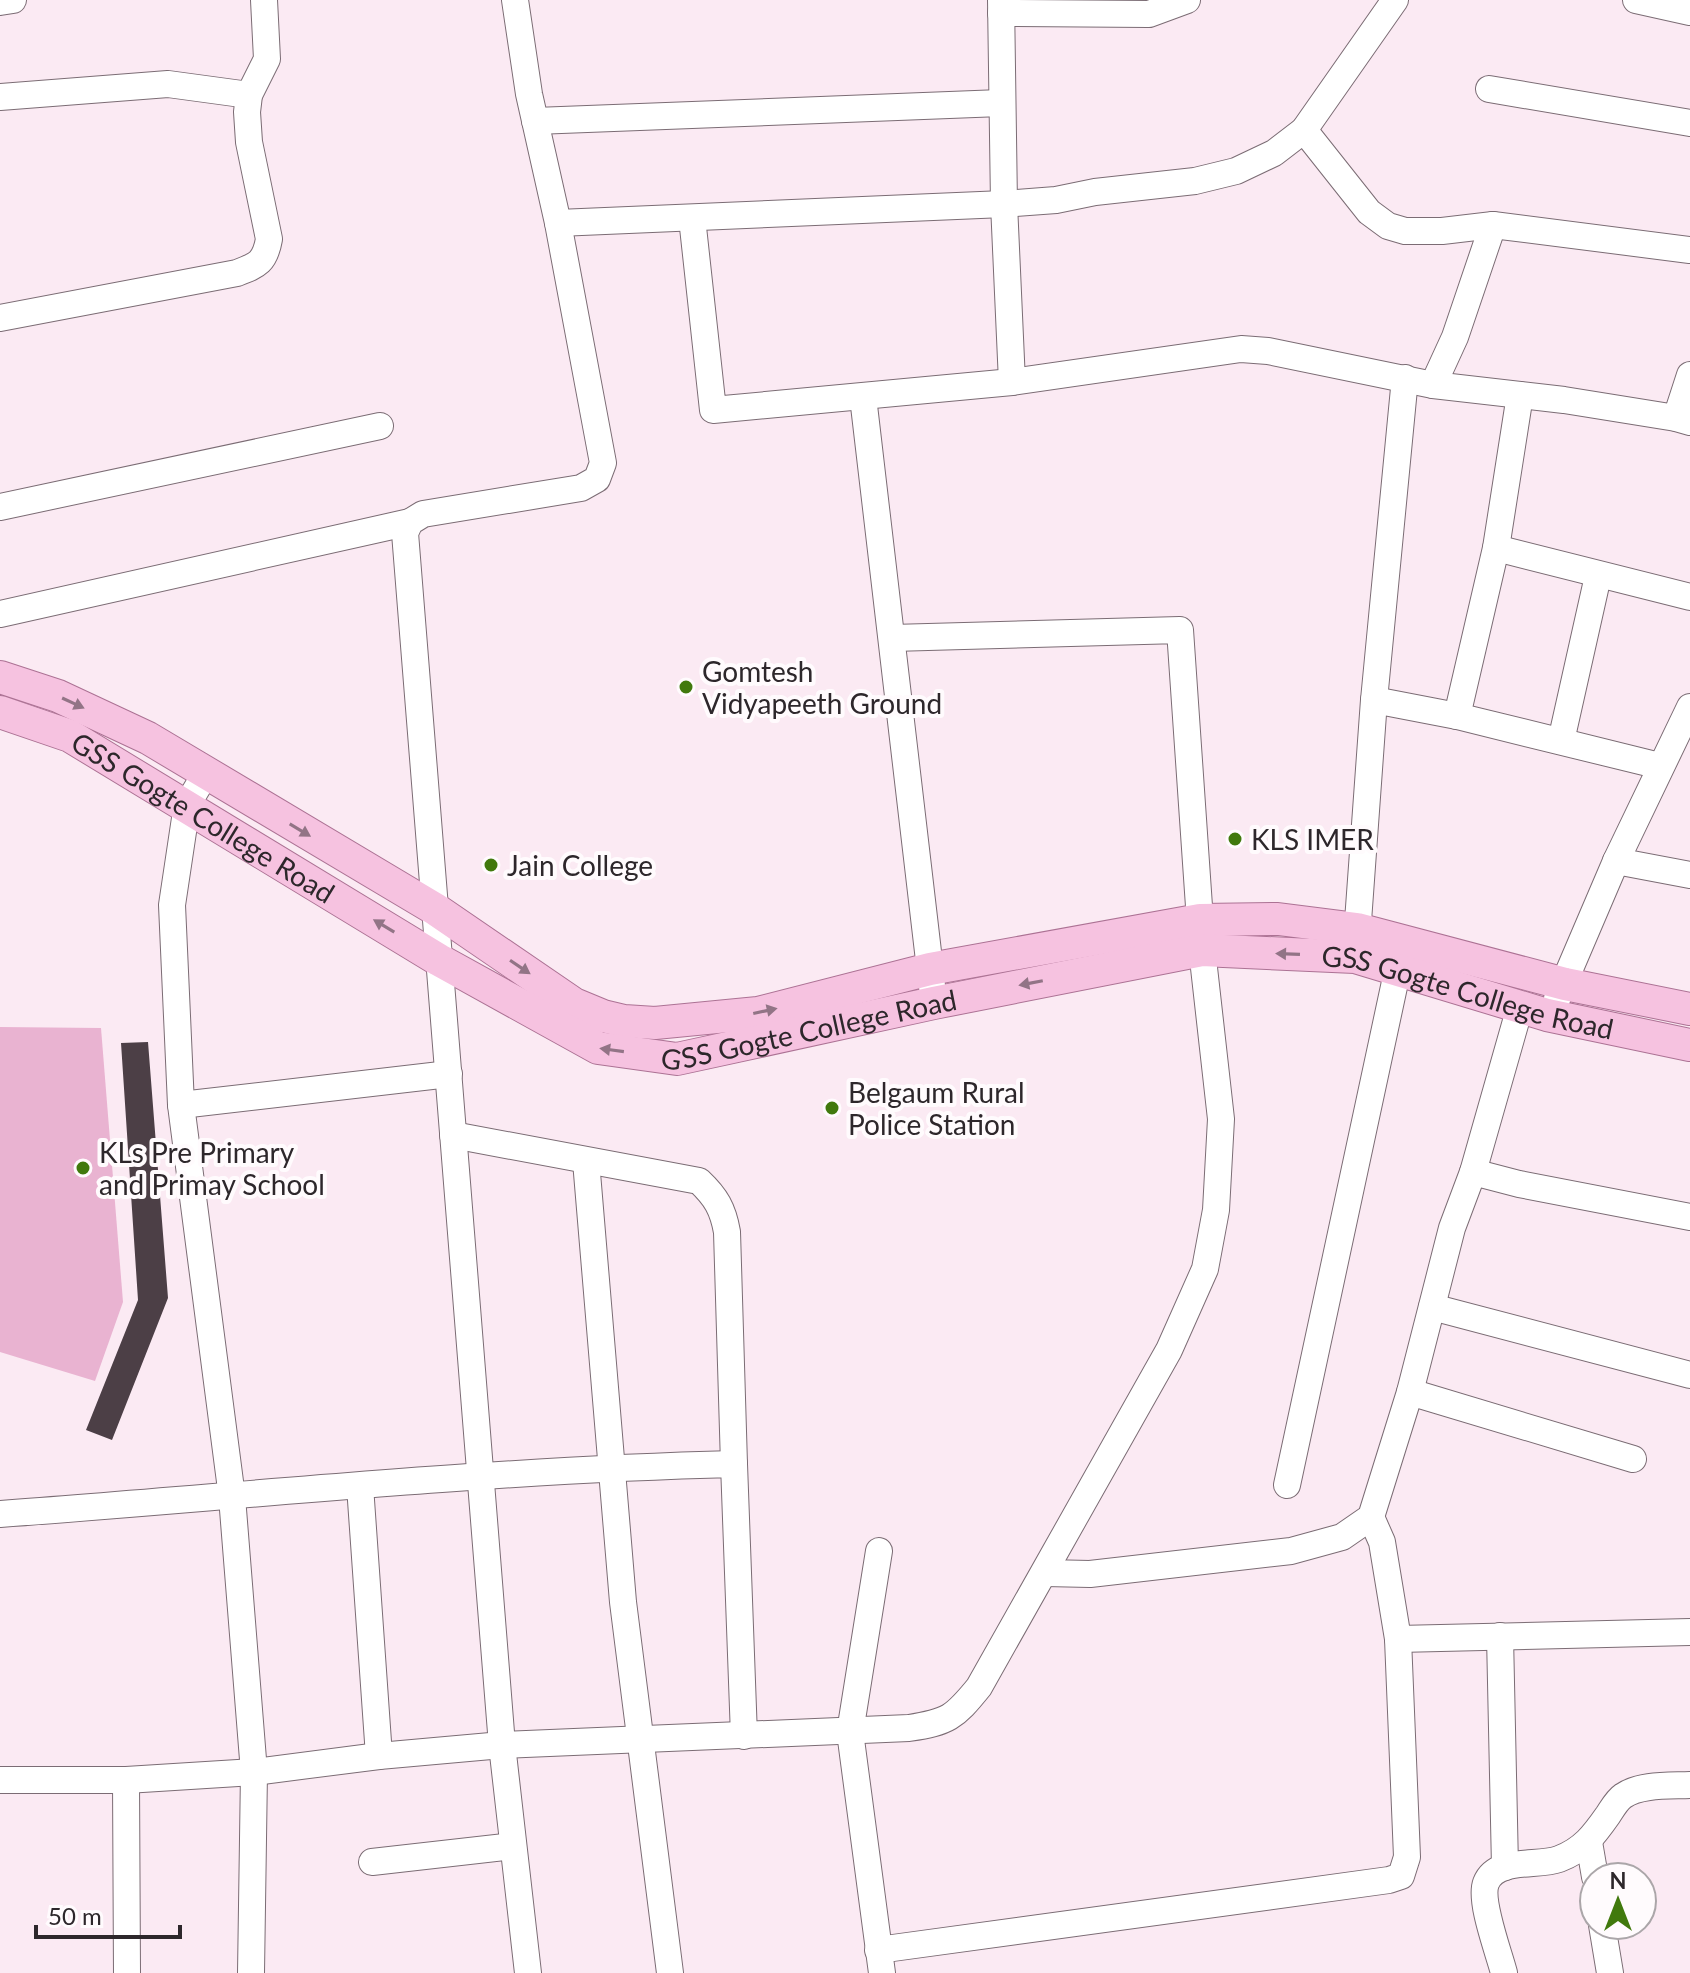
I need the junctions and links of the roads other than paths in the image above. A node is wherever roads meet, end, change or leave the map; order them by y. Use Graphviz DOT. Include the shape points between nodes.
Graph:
graph roads {
  1 [pos="13,0"];
  2 [pos="264,0"];
  3 [pos="515,0"];
  4 [pos="1187,0"];
  5 [pos="1395,0"];
  6 [pos="1636,0"];
  7 [pos="0,2"];
  8 [pos="1001,6"];
  9 [pos="1690,12"];
  10 [pos="1489,89"];
  11 [pos="249,95"];
  12 [pos="0,97"];
  13 [pos="1001,103"];
  14 [pos="535,121"];
  15 [pos="1690,123"];
  16 [pos="1304,130"];
  17 [pos="1004,204"];
  18 [pos="692,218"];
  19 [pos="558,223"];
  20 [pos="1493,225"];
  21 [pos="1690,250"];
  22 [pos="0,318"];
  23 [pos="1690,375"];
  24 [pos="1405,378"];
  25 [pos="1012,382"];
  26 [pos="1433,385"];
  27 [pos="1520,395"];
  28 [pos="863,397"];
  29 [pos="1683,420"];
  30 [pos="380,426"];
  31 [pos="0,507"];
  32 [pos="410,522"];
  33 [pos="1496,548"];
  34 [pos="1598,576"];
  35 [pos="1690,597"];
  36 [pos="0,614"];
  37 [pos="892,638"];
  38 [pos="0,677"];
  39 [pos="1374,700"];
  40 [pos="1690,707"];
  41 [pos="0,712"];
  42 [pos="1457,716"];
  43 [pos="1561,741"];
  44 [pos="1660,766"];
  45 [pos="206,773"];
  46 [pos="187,805"];
  47 [pos="1616,861"];
  48 [pos="1690,875"];
  49 [pos="435,909"];
  50 [pos="1201,935"];
  51 [pos="1356,943"];
  52 [pos="439,960"];
  53 [pos="1398,968"];
  54 [pos="930,969"];
  55 [pos="1565,984"];
  56 [pos="934,1003"];
  57 [pos="1690,1009"];
  58 [pos="1534,1011"];
  59 [pos="711,1018"];
  60 [pos="1690,1045"];
  61 [pos="716,1050"];
  62 [pos="449,1074"];
  63 [pos="181,1105"];
  64 [pos="453,1135"];
  65 [pos="586,1161"];
  66 [pos="1473,1172"];
  67 [pos="1690,1217"];
  68 [pos="1432,1307"];
  69 [pos="1690,1375"];
  70 [pos="1410,1392"];
  71 [pos="1633,1459"];
  72 [pos="734,1464"];
  73 [pos="613,1467"];
  74 [pos="482,1474"];
  75 [pos="1287,1485"];
  76 [pos="360,1486"];
  77 [pos="232,1497"];
  78 [pos="0,1514"];
  79 [pos="1371,1517"];
  80 [pos="879,1551"];
  81 [pos="1045,1573"];
  82 [pos="1690,1632"];
  83 [pos="1500,1636"];
  84 [pos="1398,1639"];
  85 [pos="850,1732"];
  86 [pos="744,1736"];
  87 [pos="640,1740"];
  88 [pos="502,1745"];
  89 [pos="379,1756"];
  90 [pos="254,1772"];
  91 [pos="0,1780"];
  92 [pos="126,1780"];
  93 [pos="1690,1785"];
  94 [pos="1589,1842"];
  95 [pos="513,1846"];
  96 [pos="1592,1861"];
  97 [pos="372,1862"];
  98 [pos="1505,1867"];
  99 [pos="1605,1941"];
  100 [pos="880,1961"];
  101 [pos="127,1973"];
  102 [pos="251,1973"];
  103 [pos="528,1973"];
  104 [pos="670,1973"];
  105 [pos="1504,1973"];
  106 [pos="1610,1973"];
  1 -- 7 [label="street"];
  2 -- 11 [label="street" via="267,59"];
  3 -- 14 [label="street"];
  4 -- 8 [label="street" via="1149,14"];
  5 -- 16 [label="street"];
  6 -- 9 [label="street"];
  8 -- 13 [label="street"];
  10 -- 15 [label="street"];
  11 -- 12 [label="street" via="168,84"];
  11 -- 22 [label="street" via="249,142 269,239 267,254 257,265"];
  13 -- 14 [label="street"];
  13 -- 17 [label="street"];
  14 -- 19 [label="street"];
  16 -- 17 [label="street" via="1274,153 1236,171 1195,181"];
  16 -- 20 [label="street" via="1369,212 1388,226 1442,231"];
  17 -- 18 [label="street"];
  17 -- 25 [label="street"];
  18 -- 19 [label="street"];
  18 -- 28 [label="street" via="713,410"];
  19 -- 32 [label="street" via="599,436 603,463 597,479 581,488 423,514"];
  20 -- 21 [label="street"];
  20 -- 26 [label="street"];
  23 -- 29 [label="street"];
  24 -- 25 [label="street" via="1241,349"];
  24 -- 26 [label="street"];
  24 -- 39 [label="street"];
  25 -- 28 [label="street"];
  26 -- 27 [label="street"];
  27 -- 29 [label="street"];
  27 -- 33 [label="street"];
  28 -- 37 [label="street"];
  30 -- 31 [label="street"];
  32 -- 36 [label="street"];
  32 -- 49 [label="street" via="405,533"];
  33 -- 34 [label="street"];
  33 -- 42 [label="street"];
  34 -- 35 [label="street"];
  34 -- 43 [label="street"];
  37 -- 50 [label="street" via="1180,630"];
  37 -- 54 [label="street"];
  38 -- 45 [label="main road, one-way" via="58,696 148,738"];
  39 -- 42 [label="street"];
  39 -- 51 [label="street"];
  40 -- 44 [label="street"];
  41 -- 46 [label="main road, GSS Gogte College Road" via="70,736"];
  42 -- 43 [label="street"];
  43 -- 44 [label="street"];
  44 -- 47 [label="street"];
  45 -- 46 [label="street"];
  45 -- 49 [label="main road, one-way"];
  52 -- 46 [label="main road, GSS Gogte College Road, one-way"];
  46 -- 63 [label="street" via="172,905"];
  47 -- 48 [label="street"];
  47 -- 55 [label="street"];
  49 -- 52 [label="street"];
  49 -- 59 [label="main road, one-way" via="574,1004 603,1016 655,1023"];
  50 -- 51 [label="main road, GSS Gogte College Road"];
  50 -- 54 [label="main road"];
  50 -- 56 [label="main road, GSS Gogte College Road, one-way"];
  50 -- 81 [label="street" via="1221,1119 1216,1210 1205,1269 1169,1350"];
  51 -- 53 [label="main road, GSS Gogte College Road"];
  51 -- 55 [label="main road"];
  61 -- 52 [label="main road, GSS Gogte College Road, one-way" via="677,1059 598,1048"];
  52 -- 62 [label="street"];
  53 -- 58 [label="main road, GSS Gogte College Road"];
  53 -- 75 [label="street"];
  54 -- 56 [label="street"];
  59 -- 54 [label="main road, one-way" via="758,1013"];
  55 -- 57 [label="main road"];
  55 -- 58 [label="street"];
  56 -- 61 [label="main road, GSS Gogte College Road"];
  58 -- 60 [label="main road, GSS Gogte College Road"];
  58 -- 66 [label="street"];
  59 -- 61 [label="main road"];
  62 -- 63 [label="street"];
  62 -- 64 [label="street"];
  63 -- 77 [label="street"];
  64 -- 65 [label="street"];
  64 -- 74 [label="street"];
  65 -- 72 [label="street" via="699,1181 716,1197 727,1232"];
  65 -- 73 [label="street"];
  66 -- 67 [label="street"];
  66 -- 68 [label="street"];
  68 -- 69 [label="street"];
  68 -- 70 [label="street"];
  70 -- 71 [label="street"];
  70 -- 79 [label="street"];
  72 -- 73 [label="street"];
  72 -- 86 [label="street"];
  73 -- 74 [label="street"];
  73 -- 87 [label="street"];
  74 -- 76 [label="street"];
  74 -- 88 [label="street"];
  76 -- 77 [label="street"];
  76 -- 89 [label="street"];
  77 -- 78 [label="street"];
  77 -- 90 [label="street"];
  79 -- 81 [label="street" via="1342,1537 1291,1551 1090,1574"];
  79 -- 84 [label="street" via="1382,1542"];
  80 -- 85 [label="street"];
  81 -- 85 [label="street" via="979,1687 957,1714 936,1724"];
  82 -- 83 [label="street"];
  83 -- 84 [label="street"];
  83 -- 98 [label="street"];
  84 -- 100 [label="street" via="1407,1857 1401,1876"];
  85 -- 86 [label="street"];
  85 -- 100 [label="street"];
  86 -- 87 [label="street"];
  87 -- 88 [label="street"];
  87 -- 104 [label="street"];
  88 -- 89 [label="street"];
  88 -- 95 [label="street"];
  89 -- 90 [label="street"];
  90 -- 92 [label="street"];
  90 -- 102 [label="street"];
  91 -- 92 [label="street"];
  92 -- 101 [label="street"];
  93 -- 94 [label="street" via="1623,1796"];
  94 -- 96 [label="street"];
  94 -- 98 [label="street" via="1555,1861"];
  95 -- 97 [label="street"];
  95 -- 103 [label="street"];
  98 -- 105 [label="street" via="1493,1873 1484,1897"];
  99 -- 106 [label="street"];
}
